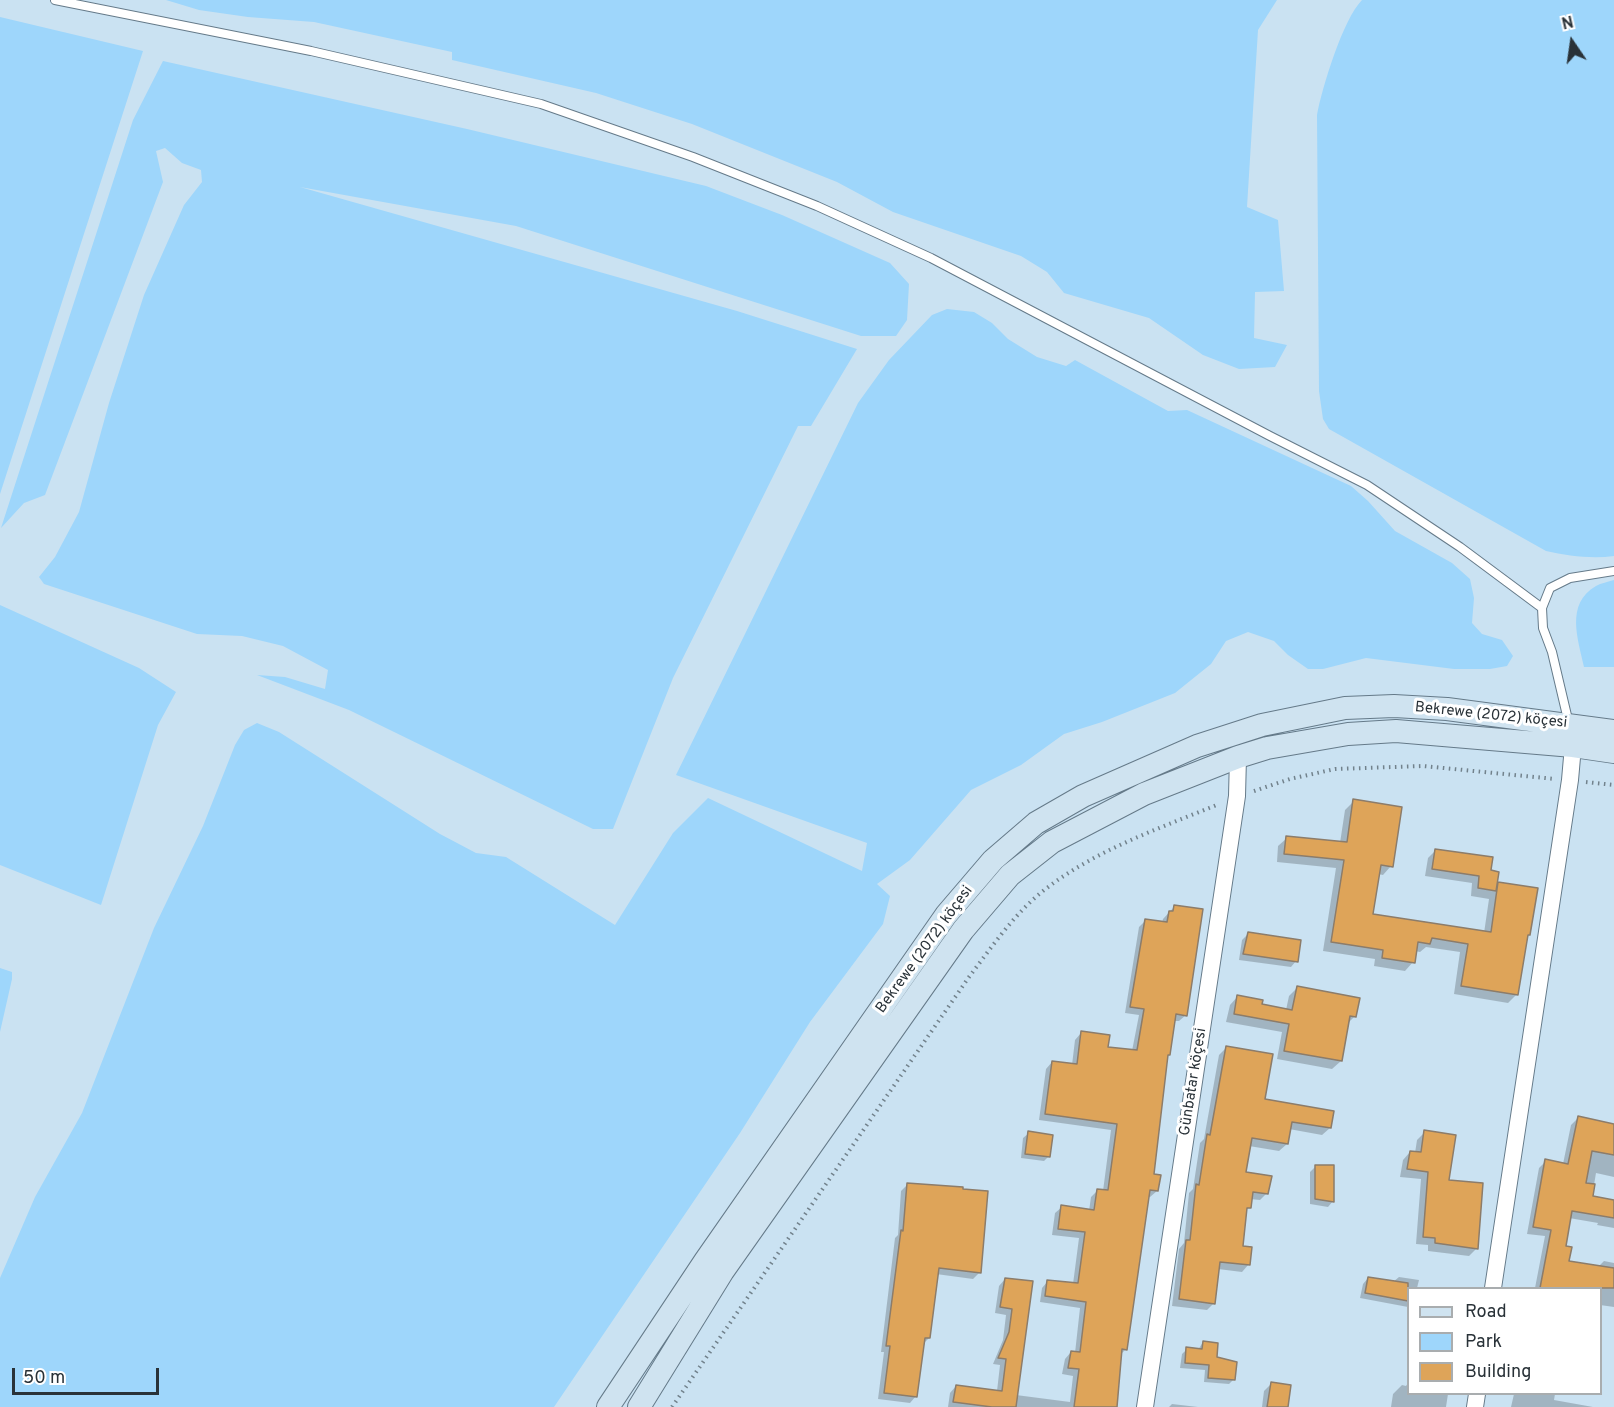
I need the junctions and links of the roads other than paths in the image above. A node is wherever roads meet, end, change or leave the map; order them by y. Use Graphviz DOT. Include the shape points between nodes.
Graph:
graph roads {
  1 [pos="55,0"];
  2 [pos="1614,571"];
  3 [pos="1542,608"];
  4 [pos="1614,731"];
  5 [pos="1571,735"];
  6 [pos="1614,752"];
  7 [pos="1238,757"];
  8 [pos="1493,1287"];
  9 [pos="608,1407"];
  10 [pos="639,1407"];
  11 [pos="1145,1407"];
  1 -- 3 [label="lane" via="311,51 541,104 817,206 931,258 1367,485"];
  2 -- 3 [label="lane" via="1570,578 1550,588"];
  3 -- 5 [label="lane" via="1543,628"];
  4 -- 5 [label="main road, Bekrewe (2072) köçesi"];
  5 -- 6 [label="main road, Bekrewe (2072) köçesi"];
  5 -- 7 [label="main road, Bekrewe (2072) köçesi" via="1396,731 1348,734"];
  5 -- 8 [label="street" via="1570,780"];
  5 -- 9 [label="main road, Bekrewe (2072) köçesi" via="1447,708 1345,708 1262,725 1197,746 1083,796 1036,823 993,860 946,915"];
  7 -- 10 [label="main road, Bekrewe (2072) köçesi" via="1099,816 1052,842 1010,875 963,930 723,1271"];
  7 -- 11 [label="street, Günbatar köçesi" via="1237,796"];
}
